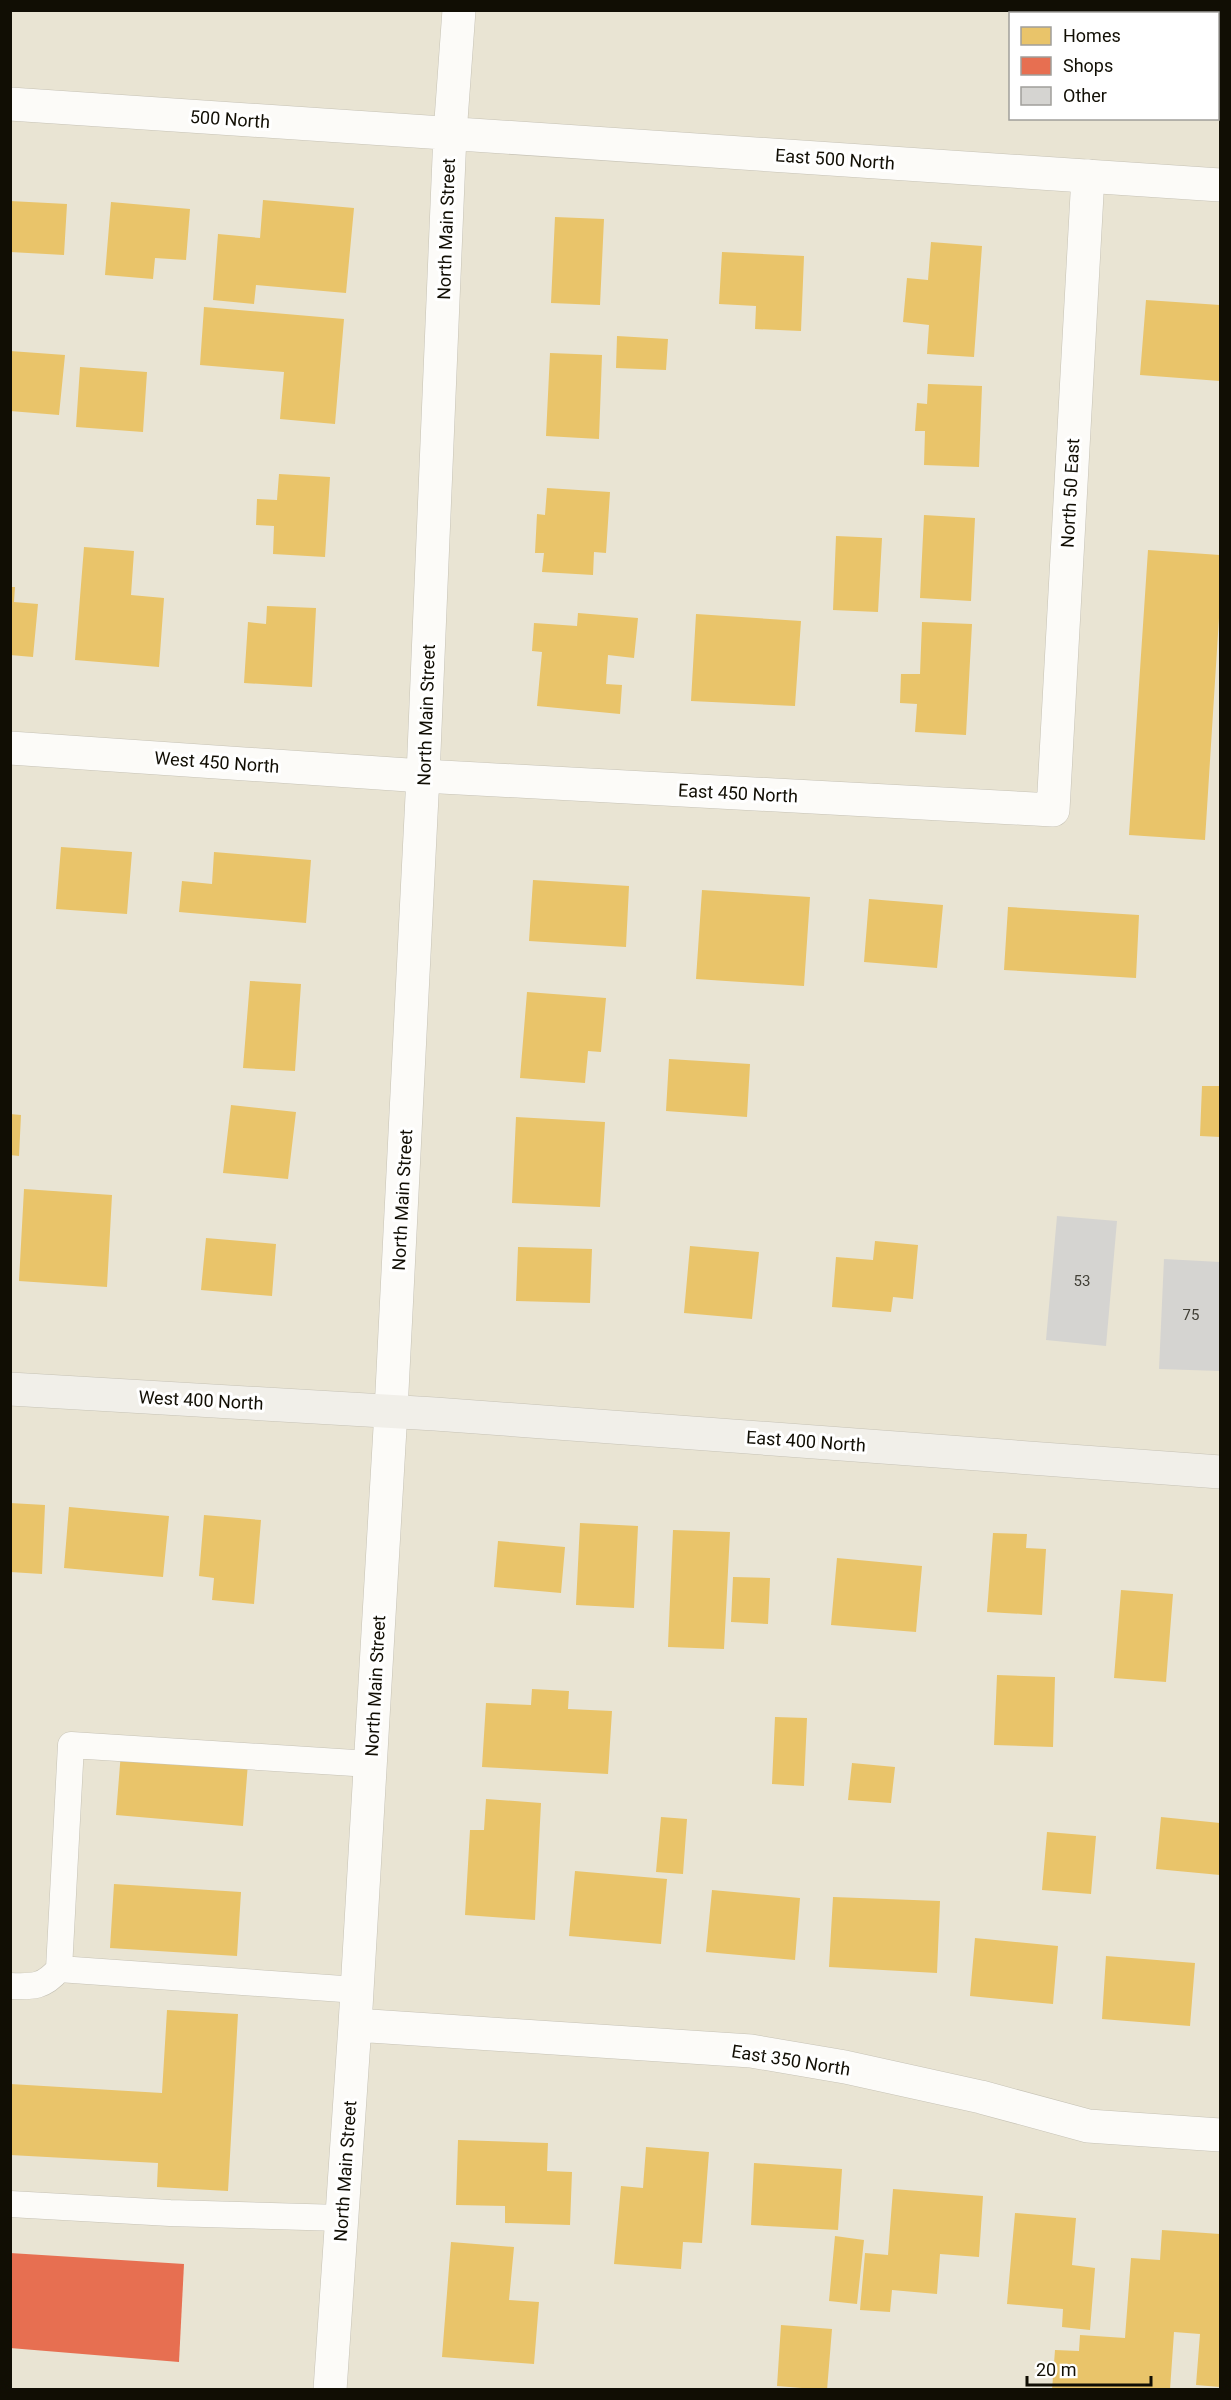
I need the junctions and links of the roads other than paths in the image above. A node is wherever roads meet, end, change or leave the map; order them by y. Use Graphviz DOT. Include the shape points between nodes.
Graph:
graph roads {
  1 [pos="459,10"];
  2 [pos="10,104"];
  3 [pos="450,134"];
  4 [pos="1089,176"];
  5 [pos="1221,185"];
  6 [pos="10,748"];
  7 [pos="423,776"];
  8 [pos="1053,810"];
  9 [pos="10,1389"];
  10 [pos="391,1412"];
  11 [pos="1221,1472"];
  12 [pos="370,1764"];
  13 [pos="59,1969"];
  14 [pos="10,1986"];
  15 [pos="357,1990"];
  16 [pos="355,2025"];
  17 [pos="1221,2135"];
  18 [pos="10,2204"];
  19 [pos="341,2218"];
  20 [pos="330,2390"];
  1 -- 3 [label="street, North Main Street"];
  2 -- 3 [label="street, 500 North"];
  3 -- 4 [label="street, East 500 North"];
  3 -- 7 [label="street, North Main Street"];
  4 -- 5 [label="street, East 500 North"];
  4 -- 8 [label="street, North 50 East"];
  6 -- 7 [label="street, West 450 North"];
  7 -- 8 [label="street, East 450 North"];
  7 -- 10 [label="street, North Main Street"];
  9 -- 10 [label="main road, West 400 North"];
  10 -- 11 [label="main road, East 400 North"];
  10 -- 12 [label="street, North Main Street"];
  12 -- 13 [label="lane" via="71,1745"];
  12 -- 15 [label="street, North Main Street"];
  13 -- 14 [label="lane" via="48,1982"];
  13 -- 15 [label="lane"];
  15 -- 16 [label="street, North Main Street"];
  16 -- 17 [label="street, East 350 North" via="750,2051 981,2097 1088,2126"];
  16 -- 19 [label="street, North Main Street"];
  18 -- 19 [label="lane"];
  19 -- 20 [label="street, North Main Street"];
}
